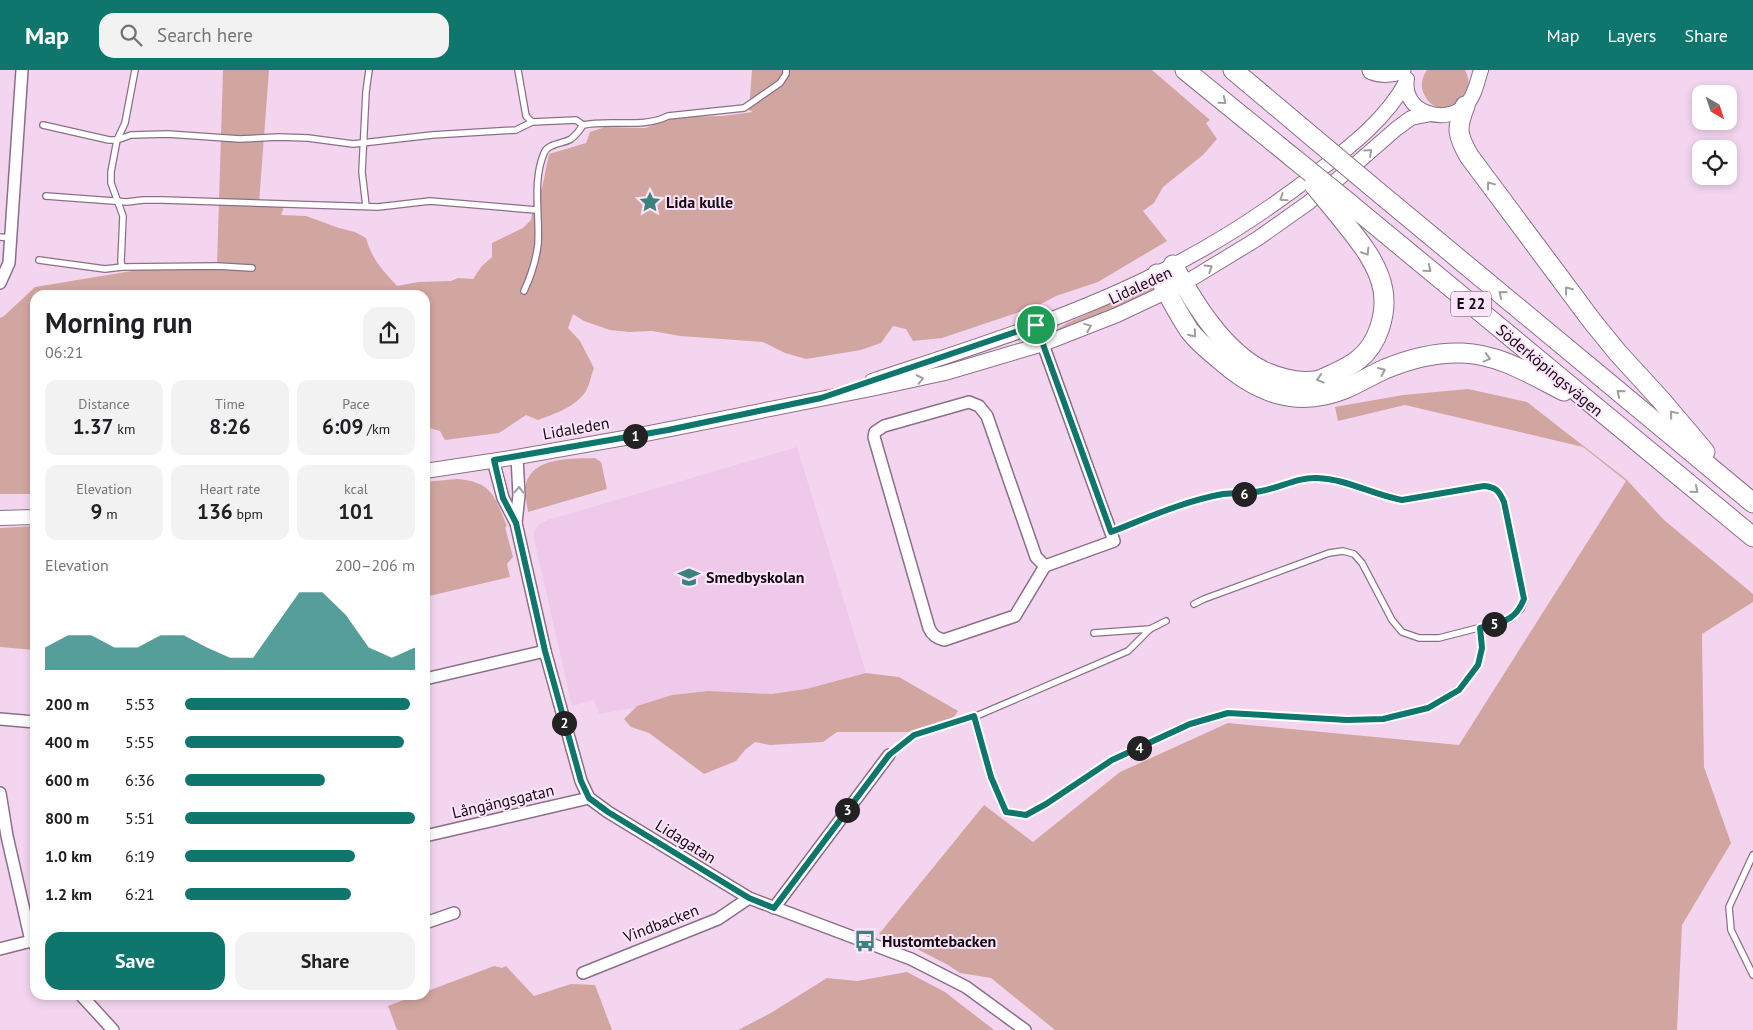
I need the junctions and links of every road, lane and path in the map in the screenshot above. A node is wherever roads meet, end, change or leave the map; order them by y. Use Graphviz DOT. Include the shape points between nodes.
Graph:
graph roads {
  1 [pos="22,70"];
  2 [pos="135,70"];
  3 [pos="370,70"];
  4 [pos="518,70"];
  5 [pos="786,70"];
  6 [pos="1185,70"];
  7 [pos="1232,70"];
  8 [pos="1372,70"];
  9 [pos="1474,70"];
  10 [pos="1481,70"];
  11 [pos="1406,74"];
  12 [pos="1476,85"];
  13 [pos="1465,106"];
  14 [pos="1431,114"];
  15 [pos="532,122"];
  16 [pos="43,125"];
  17 [pos="583,125"];
  18 [pos="117,140"];
  19 [pos="364,143"];
  20 [pos="46,196"];
  21 [pos="117,201"];
  22 [pos="366,206"];
  23 [pos="1343,208"];
  24 [pos="536,210"];
  25 [pos="5,238"];
  26 [pos="39,260"];
  27 [pos="122,268"];
  28 [pos="252,268"];
  29 [pos="1165,270"];
  30 [pos="0,283"];
  31 [pos="1175,288"];
  32 [pos="524,292"];
  33 [pos="1036,325"];
  34 [pos="1043,344"];
  35 [pos="821,398"];
  36 [pos="1592,405"];
  37 [pos="517,457"];
  38 [pos="494,460"];
  39 [pos="430,470"];
  40 [pos="1738,491"];
  41 [pos="1753,503"];
  42 [pos="30,517"];
  43 [pos="0,518"];
  44 [pos="516,523"];
  45 [pos="1111,532"];
  46 [pos="1753,537"];
  47 [pos="1045,566"];
  48 [pos="1194,604"];
  49 [pos="1166,621"];
  50 [pos="1480,628"];
  51 [pos="1150,630"];
  52 [pos="1094,633"];
  53 [pos="545,651"];
  54 [pos="430,678"];
  55 [pos="974,716"];
  56 [pos="0,719"];
  57 [pos="30,722"];
  58 [pos="889,755"];
  59 [pos="0,793"];
  60 [pos="589,798"];
  61 [pos="430,835"];
  62 [pos="1753,855"];
  63 [pos="749,898"];
  64 [pos="774,908"];
  65 [pos="454,913"];
  66 [pos="430,922"];
  67 [pos="30,926"];
  68 [pos="30,943"];
  69 [pos="0,949"];
  70 [pos="583,973"];
  71 [pos="1753,975"];
  72 [pos="86,1000"];
  73 [pos="113,1030"];
  74 [pos="1025,1030"];
  1 -- 25 [label="street"];
  2 -- 18 [label="lane" via="125,123"];
  3 -- 19 [label="lane"];
  4 -- 15 [label="lane" via="526,116"];
  5 -- 17 [label="lane" via="780,83 744,108 668,116 643,123 596,122"];
  6 -- 23 [label="highway, Söderköpingsvägen / E 22, one-way, bridge" via="1292,157"];
  40 -- 7 [label="highway, Söderköpingsvägen / E 22, one-way, bridge"];
  8 -- 11 [label="highway"];
  9 -- 12 [label="street"];
  10 -- 12 [label="street"];
  11 -- 14 [label="street" via="1411,101 1419,110"];
  11 -- 29 [label="street, Lidaleden, one-way" via="1397,99 1336,157 1233,231"];
  12 -- 13 [label="street"];
  13 -- 14 [label="street, Lidaleden" via="1443,116"];
  40 -- 13 [label="highway, one-way" via="1602,334 1468,156 1458,131"];
  31 -- 14 [label="street, Lidaleden, one-way" via="1308,203 1396,128 1412,118"];
  15 -- 17 [label="lane" via="576,120"];
  15 -- 19 [label="lane" via="516,130"];
  16 -- 18 [label="lane"];
  17 -- 24 [label="lane" via="570,140 545,150"];
  18 -- 19 [label="lane" via="131,135 168,134"];
  18 -- 21 [label="lane" via="111,183"];
  19 -- 22 [label="lane" via="362,172"];
  20 -- 21 [label="lane"];
  21 -- 22 [label="lane"];
  21 -- 27 [label="lane" via="123,216"];
  22 -- 24 [label="lane" via="430,201"];
  23 -- 31 [label="highway, one-way" via="1375,266 1383,290 1384,309 1374,340 1360,359 1344,369 1317,381 1284,378 1263,370 1244,358"];
  23 -- 36 [label="highway, Söderköpingsvägen / E 22, one-way"];
  24 -- 32 [label="lane" via="538,243 535,266"];
  25 -- 30 [label="street" via="9,263"];
  26 -- 27 [label="lane" via="106,269"];
  27 -- 28 [label="lane"];
  29 -- 31 [label="highway"];
  29 -- 33 [label="street, Lidaleden"];
  34 -- 31 [label="street, Lidaleden, one-way"];
  31 -- 36 [label="highway, one-way" via="1190,330 1202,344 1229,368 1258,387 1279,395 1322,395 1346,388 1408,360 1463,353 1505,363"];
  33 -- 34 [label="street"];
  33 -- 35 [label="street, Lidaleden"];
  35 -- 34 [label="street, Lidaleden, one-way" via="945,373"];
  34 -- 45 [label="street"];
  35 -- 37 [label="street, Lidaleden"];
  36 -- 46 [label="highway, Söderköpingsvägen / E 22, one-way"];
  37 -- 38 [label="street, Lidaleden"];
  44 -- 37 [label="street, one-way" via="519,495"];
  38 -- 39 [label="street, Lidaleden"];
  38 -- 44 [label="street" via="503,498"];
  40 -- 41 [label="highway, Söderköpingsvägen / E 22"];
  42 -- 43 [label="street"];
  44 -- 53 [label="street"];
  45 -- 47 [label="street" via="1114,541"];
  45 -- 50 [label="lane" via="1186,504 1225,494 1263,491 1295,480 1335,480 1402,500 1494,487 1504,502 1524,599 1521,609 1509,620"];
  47 -- 47 [label="street" via="1015,616 944,640 938,639 929,628 874,437 876,432 884,426 969,402 979,406 987,416 1036,557"];
  48 -- 50 [label="lane" via="1329,553 1343,551 1354,554 1362,564 1392,620 1402,632 1419,638 1438,638"];
  49 -- 51 [label="lane"];
  50 -- 55 [label="lane" via="1482,648 1478,665 1459,690 1428,708 1383,719 1356,720 1228,713 1190,724 1112,760 1026,815 1006,812 991,777"];
  51 -- 52 [label="lane"];
  51 -- 55 [label="lane" via="1128,651"];
  53 -- 54 [label="street"];
  53 -- 60 [label="street" via="572,753"];
  55 -- 58 [label="lane" via="914,735"];
  56 -- 57 [label="street"];
  58 -- 64 [label="street"];
  59 -- 67 [label="street" via="7,836"];
  60 -- 61 [label="street, Långängsgatan"];
  60 -- 63 [label="street, Lidagatan"];
  62 -- 71 [label="lane" via="1729,907 1731,930"];
  63 -- 64 [label="street, Lidagatan"];
  63 -- 70 [label="street, Vindbacken" via="718,919"];
  64 -- 74 [label="street, Lidagatan" via="911,959 966,987"];
  65 -- 66 [label="street"];
  68 -- 69 [label="street"];
  72 -- 73 [label="street"];
}
